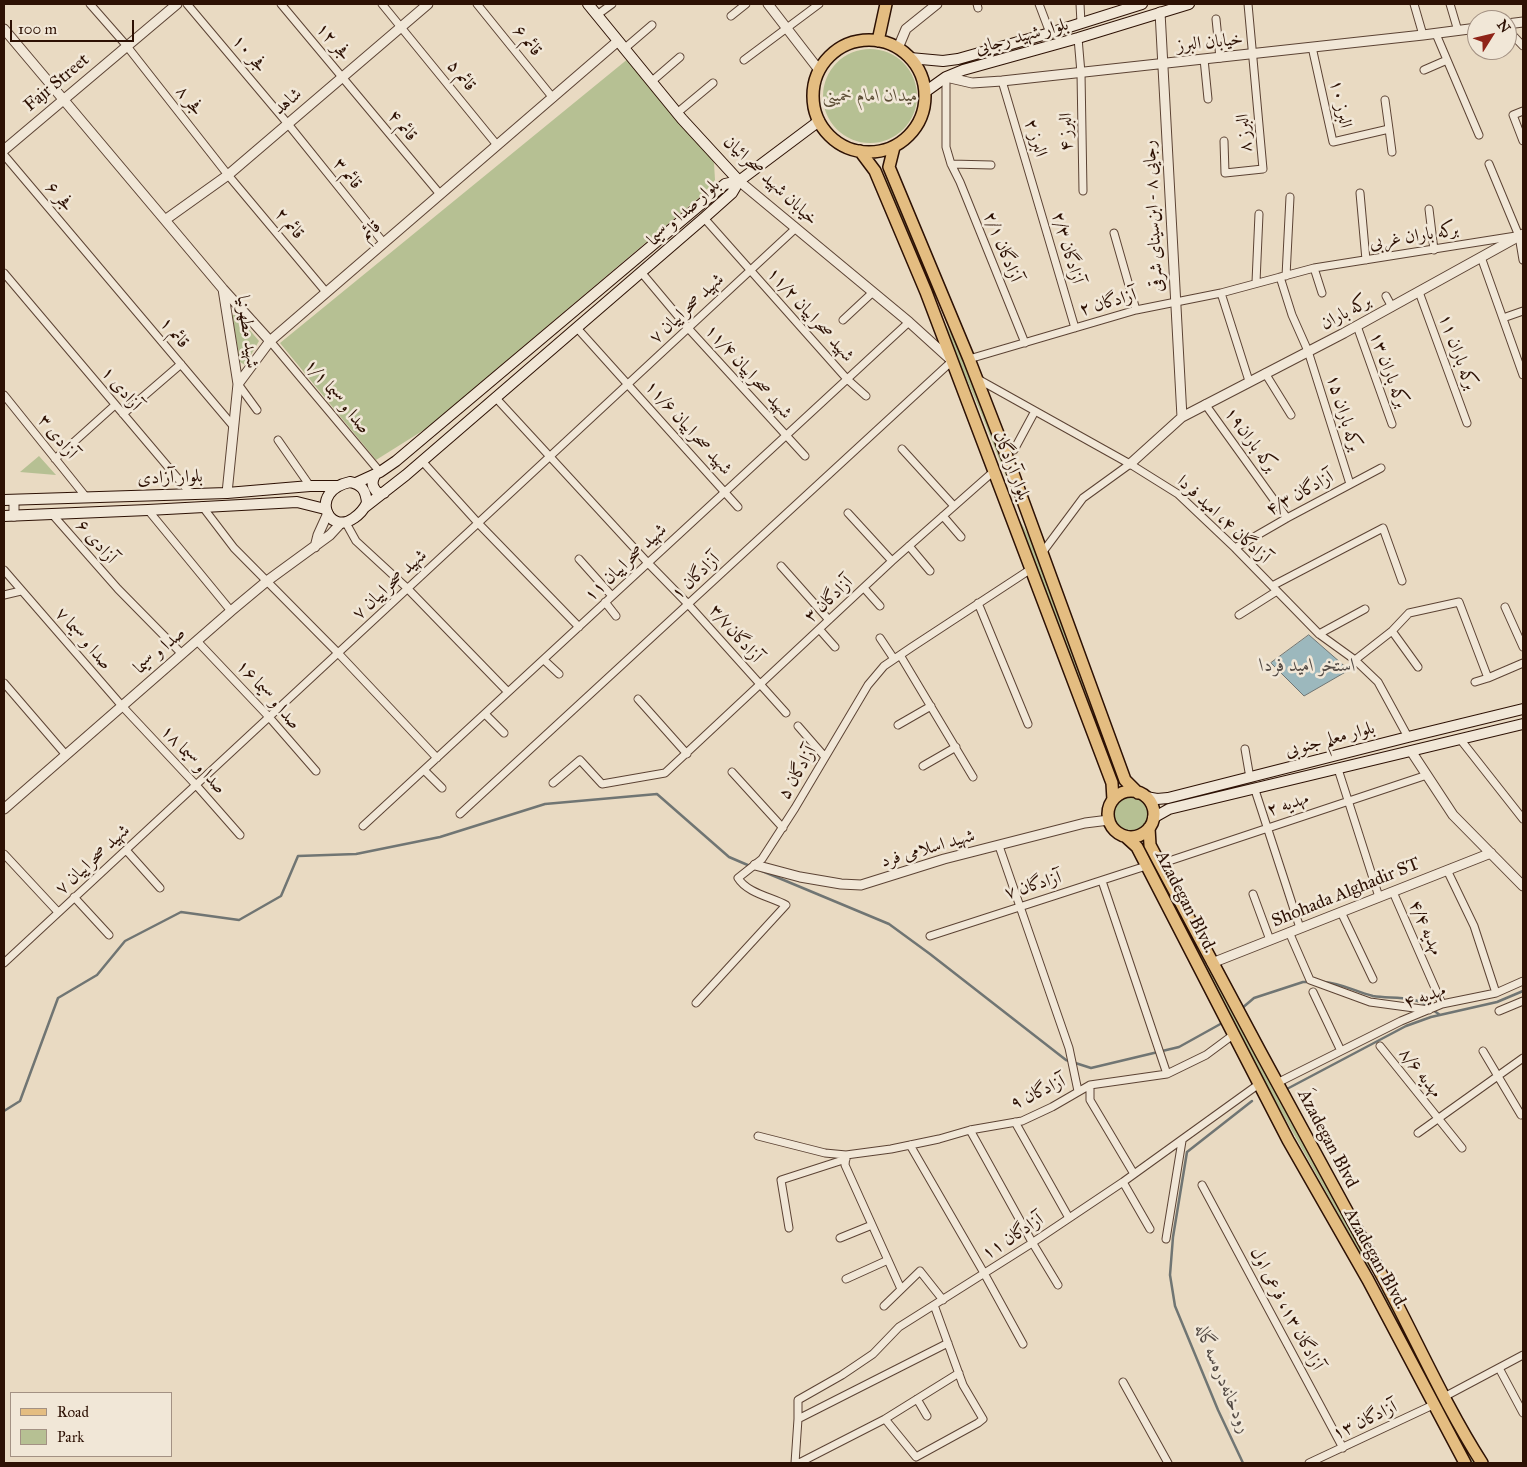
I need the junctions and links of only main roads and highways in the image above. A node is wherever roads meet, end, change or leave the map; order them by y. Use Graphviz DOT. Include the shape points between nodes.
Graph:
graph roads {
  1 [pos="588,4"];
  2 [pos="886,4"];
  3 [pos="1142,4"];
  4 [pos="1189,4"];
  5 [pos="1159,8"];
  6 [pos="878,41"];
  7 [pos="910,58"];
  8 [pos="925,92"];
  9 [pos="819,121"];
  10 [pos="894,146"];
  11 [pos="860,151"];
  12 [pos="739,181"];
  13 [pos="938,288"];
  14 [pos="926,292"];
  15 [pos="943,300"];
  16 [pos="930,305"];
  17 [pos="378,473"];
  18 [pos="356,483"];
  19 [pos="337,486"];
  20 [pos="384,493"];
  21 [pos="9,500"];
  22 [pos="1023,502"];
  23 [pos="365,507"];
  24 [pos="1008,507"];
  25 [pos="327,511"];
  26 [pos="9,516"];
  27 [pos="1523,709"];
  28 [pos="1523,724"];
  29 [pos="1305,763"];
  30 [pos="1309,776"];
  31 [pos="1142,795"];
  32 [pos="1113,800"];
  33 [pos="1151,823"];
  34 [pos="1125,836"];
  35 [pos="1376,1264"];
  36 [pos="1362,1271"];
  37 [pos="1387,1286"];
  38 [pos="1375,1293"];
  39 [pos="1465,1463"];
  40 [pos="1482,1463"];
  1 -- 12 [label="main road, خیابان شهید صحرائیان" via="677,113"];
  2 -- 6 [label="main road"];
  3 -- 7 [label="main road, بلوار شهید رجایی" via="958,59"];
  4 -- 5 [label="main road, بلوار شهید رجایی"];
  5 -- 8 [label="main road, بلوار شهید رجایی" via="1078,38 963,70"];
  6 -- 7 [label="main road" via="898,48"];
  6 -- 9 [label="main road" via="860,41 844,46 819,70 814,87"];
  7 -- 8 [label="main road" via="917,67"];
  8 -- 10 [label="main road" via="924,109 918,124"];
  9 -- 11 [label="main road" via="843,146"];
  9 -- 12 [label="main road"];
  10 -- 11 [label="main road"];
  10 -- 13 [label="main road, بلوار آزادگان" via="889,167"];
  11 -- 14 [label="main road, بلوار آزادگان" via="875,170"];
  12 -- 17 [label="main road, بلوار صدا و سیما" via="724,184"];
  12 -- 20 [label="main road, بلوار صدا و سیما" via="732,193 704,218"];
  13 -- 14 [label="main road"];
  13 -- 15 [label="main road, بلوار آزادگان"];
  14 -- 16 [label="main road, بلوار آزادگان"];
  15 -- 16 [label="main road"];
  15 -- 22 [label="main road, بلوار آزادگان"];
  16 -- 24 [label="main road, بلوار آزادگان"];
  17 -- 18 [label="main road, بلوار صدا و سیما"];
  17 -- 20 [label="main road" via="372,486 378,493"];
  18 -- 19 [label="main road"];
  18 -- 23 [label="main road" via="364,491"];
  19 -- 21 [label="main road, بلوار آزادی"];
  19 -- 25 [label="main road" via="326,501"];
  20 -- 23 [label="main road, بلوار صدا و سیما"];
  22 -- 24 [label="main road"];
  22 -- 31 [label="main road, بلوار آزادگان" via="1125,780"];
  23 -- 25 [label="main road" via="343,523 332,519"];
  24 -- 32 [label="main road, بلوار آزادگان" via="1112,783"];
  25 -- 26 [label="main road, بلوار آزادی" via="297,502"];
  27 -- 29 [label="main road, بلوار معلم جنوبی"];
  28 -- 30 [label="main road, بلوار معلم جنوبی"];
  29 -- 30 [label="main road"];
  29 -- 31 [label="main road, بلوار معلم جنوبی" via="1168,798"];
  30 -- 33 [label="main road, بلوار معلم جنوبی" via="1169,809"];
  31 -- 32 [label="main road" via="1126,792"];
  31 -- 33 [label="main road" via="1153,809"];
  32 -- 34 [label="main road" via="1108,812 1109,820"];
  33 -- 34 [label="main road" via="1143,834"];
  33 -- 35 [label="main road, َAzadegan Blvd" via="1150,845"];
  34 -- 36 [label="main road, Azadegan Blvd." via="1137,847 1288,1140"];
  35 -- 36 [label="main road" via="1370,1274"];
  35 -- 37 [label="main road, َAzadegan Blvd"];
  36 -- 38 [label="main road, Azadegan Blvd."];
  37 -- 38 [label="main road" via="1378,1288"];
  37 -- 40 [label="main road, َAzadegan Blvd"];
  38 -- 39 [label="main road, Azadegan Blvd."];
}
